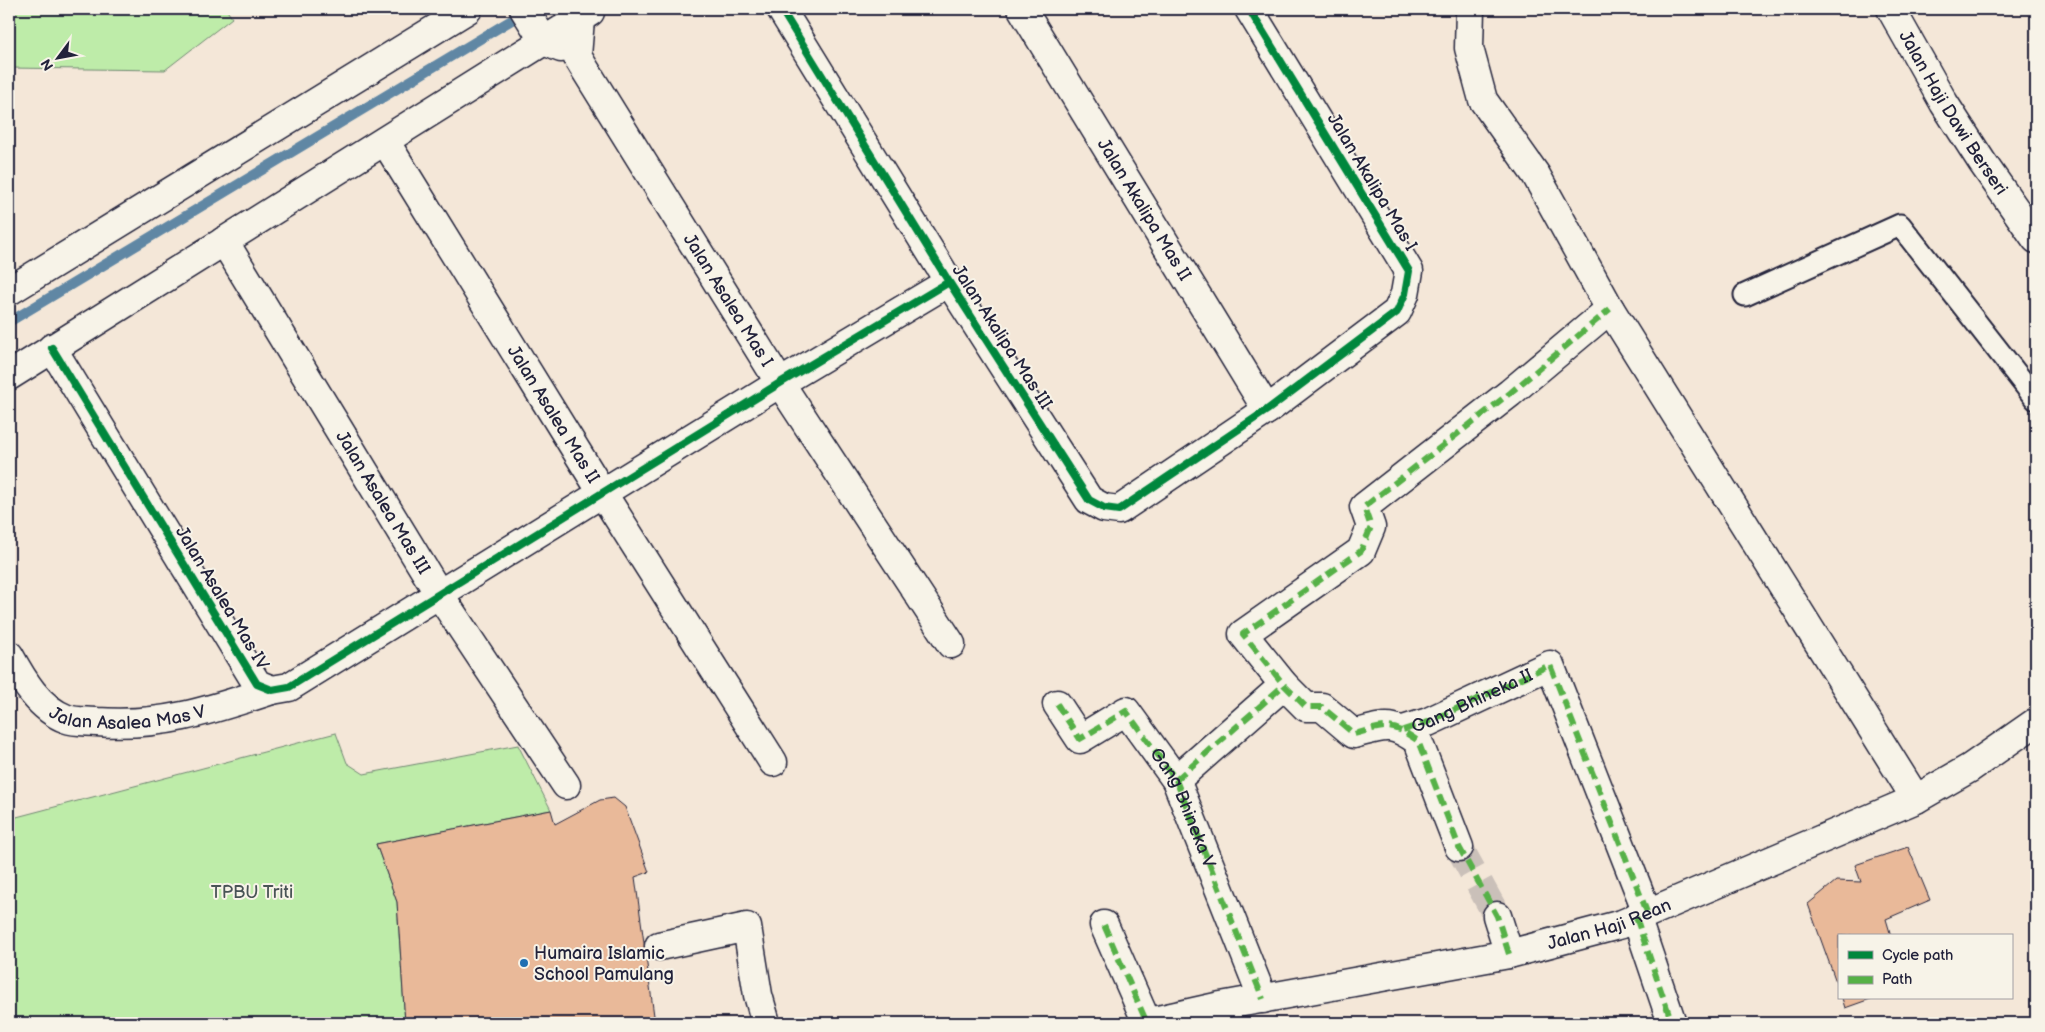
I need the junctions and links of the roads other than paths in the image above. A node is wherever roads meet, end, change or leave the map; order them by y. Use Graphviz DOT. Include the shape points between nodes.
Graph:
graph roads {
  1 [pos="468,9"];
  2 [pos="524,9"];
  3 [pos="781,9"];
  4 [pos="1022,9"];
  5 [pos="1249,9"];
  6 [pos="1470,9"];
  7 [pos="1891,9"];
  8 [pos="583,12"];
  9 [pos="544,41"];
  10 [pos="576,56"];
  11 [pos="385,141"];
  12 [pos="2036,240"];
  13 [pos="224,241"];
  14 [pos="949,282"];
  15 [pos="9,292"];
  16 [pos="1745,295"];
  17 [pos="1610,308"];
  18 [pos="52,348"];
  19 [pos="9,376"];
  20 [pos="780,383"];
  21 [pos="2036,399"];
  22 [pos="1267,410"];
  23 [pos="603,494"];
  24 [pos="440,594"];
  25 [pos="951,644"];
  26 [pos="9,655"];
  27 [pos="1284,685"];
  28 [pos="272,690"];
  29 [pos="1057,704"];
  30 [pos="2036,722"];
  31 [pos="1403,730"];
  32 [pos="774,762"];
  33 [pos="1176,780"];
  34 [pos="566,785"];
  35 [pos="1916,799"];
  36 [pos="1459,847"];
  37 [pos="1641,915"];
  38 [pos="1497,916"];
  39 [pos="1104,924"];
  40 [pos="659,946"];
  41 [pos="1510,954"];
  42 [pos="1264,999"];
  43 [pos="766,1023"];
  44 [pos="1146,1023"];
  45 [pos="1672,1023"];
  1 -- 15 [label="street"];
  2 -- 9 [label="street"];
  3 -- 14 [label="street, Jalan Akalipa Mas III"];
  4 -- 22 [label="street, Jalan Akalipa Mas II"];
  5 -- 22 [label="street, Jalan Akalipa Mas I" via="1409,271 1405,294 1397,312"];
  6 -- 17 [label="street" via="1469,48 1483,100 1536,174"];
  7 -- 12 [label="street, Jalan Haji Dawi Berseri" via="1944,103"];
  8 -- 9 [label="street"];
  8 -- 10 [label="street"];
  9 -- 10 [label="street"];
  9 -- 11 [label="street"];
  10 -- 20 [label="street, Jalan Asalea Mas I"];
  11 -- 13 [label="street"];
  11 -- 23 [label="street, Jalan Asalea Mas II"];
  13 -- 18 [label="street"];
  13 -- 24 [label="street, Jalan Asalea Mas III"];
  14 -- 20 [label="street, Jalan Asalea Mas IV"];
  14 -- 22 [label="street, Jalan Akalipa Mas III" via="1089,500 1104,508 1119,510"];
  16 -- 21 [label="lane" via="1900,225"];
  17 -- 27 [label="street, Gang Bhineka II" via="1510,393 1364,507 1371,527 1361,551 1243,634"];
  17 -- 35 [label="street"];
  18 -- 19 [label="street"];
  18 -- 28 [label="street, Jalan Asalea Mas IV" via="257,684"];
  20 -- 23 [label="street, Jalan Asalea Mas IV"];
  20 -- 25 [label="street, Jalan Asalea Mas I"];
  23 -- 24 [label="street, Jalan Asalea Mas IV"];
  23 -- 32 [label="street, Jalan Asalea Mas II"];
  24 -- 28 [label="street, Jalan Asalea Mas IV" via="289,687"];
  24 -- 34 [label="street, Jalan Asalea Mas III"];
  26 -- 28 [label="street, Jalan Asalea Mas V" via="25,684 48,707 67,719 116,723 177,719"];
  27 -- 31 [label="street, Gang Bhineka II" via="1306,707 1322,707 1354,734 1389,725"];
  27 -- 33 [label="street"];
  29 -- 33 [label="street, Gang Bhineka V" via="1080,738 1126,711"];
  30 -- 35 [label="street, Jalan Haji Rean" via="1970,768"];
  31 -- 36 [label="street" via="1418,741"];
  31 -- 37 [label="street, Gang Bhineka II" via="1428,722 1550,665"];
  33 -- 42 [label="street, Gang Bhineka V"];
  35 -- 37 [label="street, Jalan Haji Rean"];
  37 -- 41 [label="street, Jalan Haji Rean" via="1622,924"];
  37 -- 45 [label="street, Gang Bhineka II"];
  38 -- 41 [label="street"];
  39 -- 44 [label="street"];
  40 -- 43 [label="street" via="747,928"];
  41 -- 42 [label="street, Jalan Haji Rean"];
  42 -- 44 [label="street, Jalan Haji Rean"];
}
